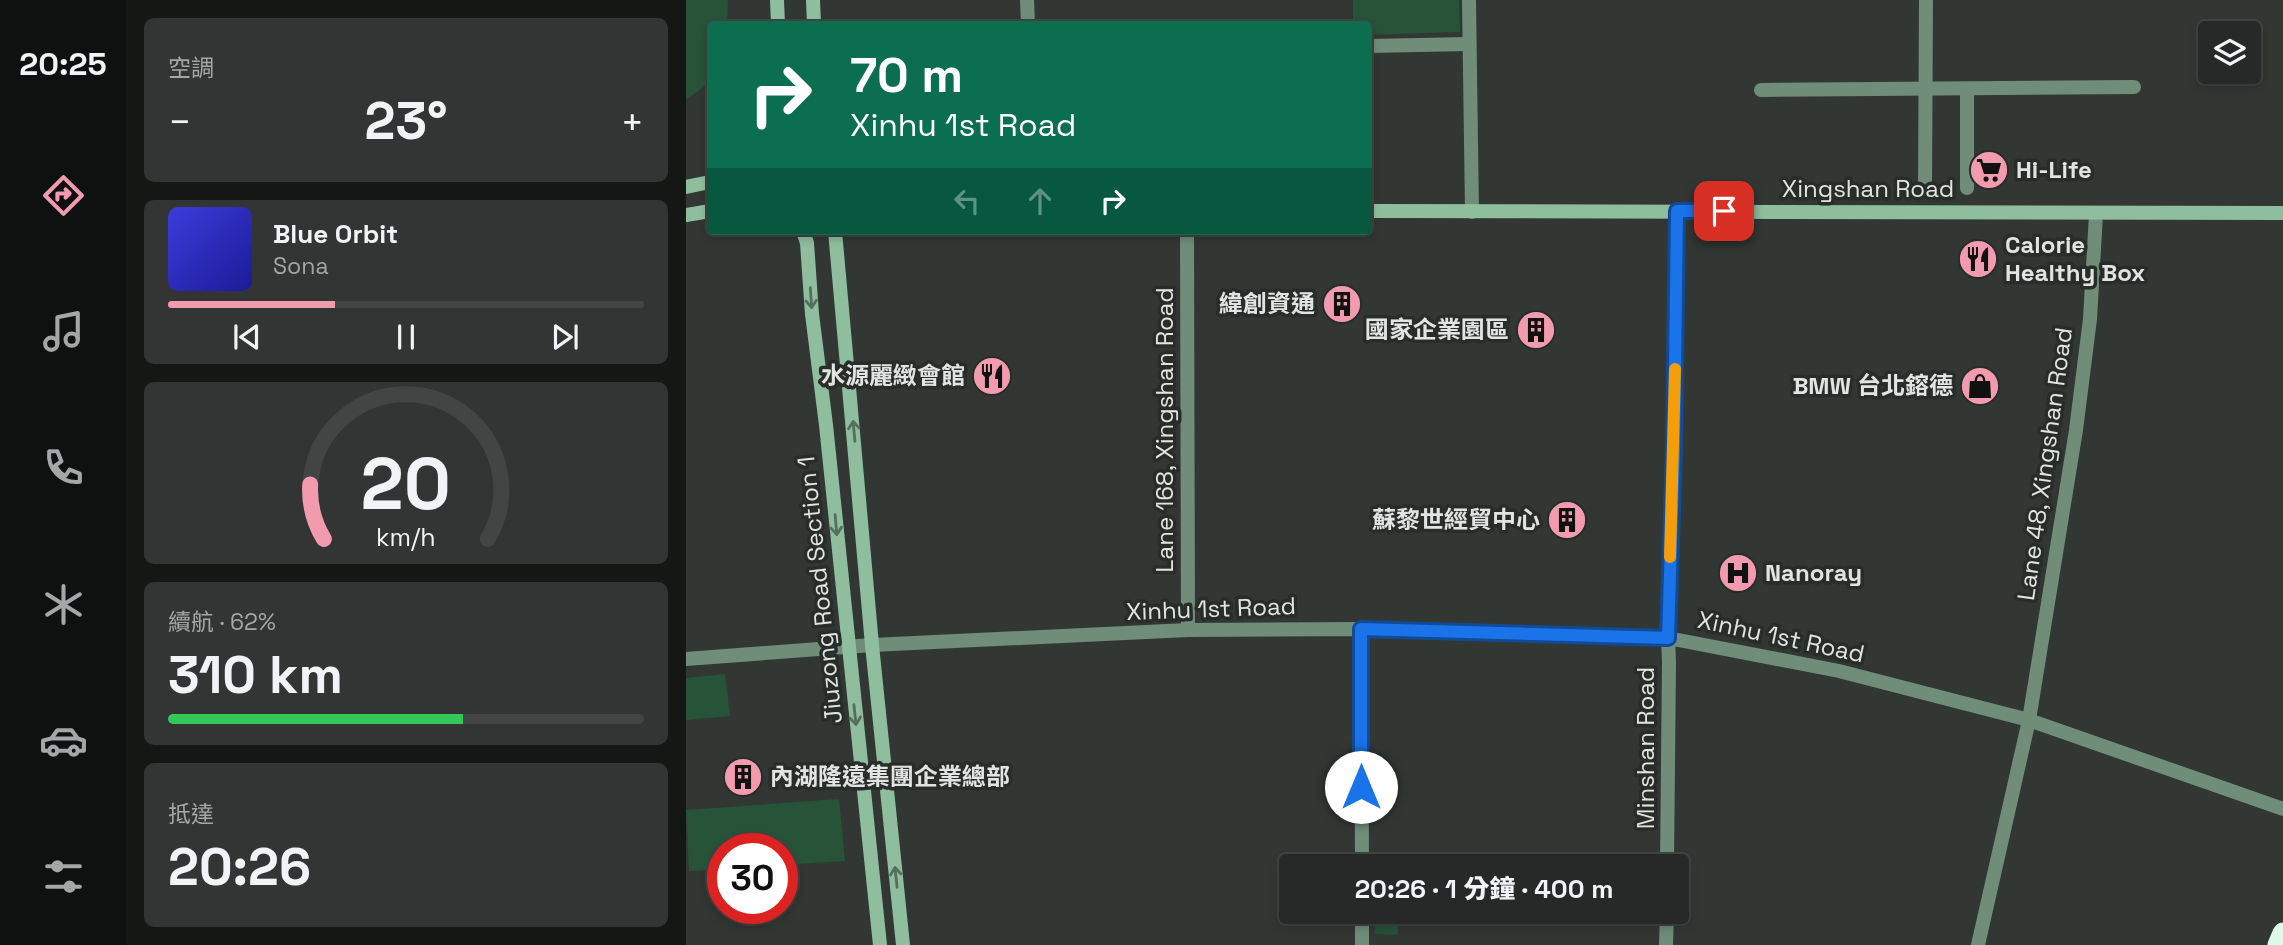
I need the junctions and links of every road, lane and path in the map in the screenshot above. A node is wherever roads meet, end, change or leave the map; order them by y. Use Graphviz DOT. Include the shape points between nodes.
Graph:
graph roads {
  1 [pos="777,0"];
  2 [pos="813,0"];
  3 [pos="1027,0"];
  4 [pos="1469,0"];
  5 [pos="1926,0"];
  6 [pos="778,21"];
  7 [pos="814,21"];
  8 [pos="1027,21"];
  9 [pos="1469,44"];
  10 [pos="1372,46"];
  11 [pos="2134,87"];
  12 [pos="1924,89"];
  13 [pos="1967,89"];
  14 [pos="1761,90"];
  15 [pos="707,183"];
  16 [pos="686,187"];
  17 [pos="1925,188"];
  18 [pos="1967,188"];
  19 [pos="1372,211"];
  20 [pos="1677,211"];
  21 [pos="707,212"];
  22 [pos="1472,212"];
  23 [pos="2283,213"];
  24 [pos="2096,214"];
  25 [pos="686,215"];
  26 [pos="804,235"];
  27 [pos="835,235"];
  28 [pos="1187,235"];
  29 [pos="1361,629"];
  30 [pos="1188,630"];
  31 [pos="1668,638"];
  32 [pos="872,645"];
  33 [pos="848,647"];
  34 [pos="686,659"];
  35 [pos="2029,720"];
  36 [pos="2283,809"];
  37 [pos="1362,854"];
  38 [pos="1667,854"];
  39 [pos="2283,923"];
  40 [pos="1362,924"];
  41 [pos="1667,924"];
  42 [pos="2283,933"];
  43 [pos="880,945"];
  44 [pos="903,945"];
  45 [pos="1362,945"];
  46 [pos="1667,945"];
  47 [pos="1978,945"];
  48 [pos="2276,945"];
  1 -- 6 [label="main road"];
  2 -- 7 [label="main road"];
  3 -- 8 [label="street"];
  4 -- 9 [label="street"];
  5 -- 12 [label="street"];
  9 -- 10 [label="street"];
  9 -- 22 [label="street"];
  11 -- 13 [label="street"];
  12 -- 13 [label="street"];
  12 -- 14 [label="street"];
  12 -- 17 [label="street"];
  13 -- 18 [label="street"];
  15 -- 16 [label="main road"];
  19 -- 22 [label="main road, Xingshan Road"];
  20 -- 22 [label="main road, Xingshan Road"];
  20 -- 24 [label="main road, Xingshan Road"];
  20 -- 31 [label="street, Minshan Road"];
  21 -- 25 [label="main road"];
  23 -- 24 [label="main road, Xingshan Road"];
  24 -- 35 [label="street, Lane 48, Xingshan Road" via="2090,319 2076,430"];
  26 -- 33 [label="main road, Jiuzong Road Section 1, one-way"];
  32 -- 27 [label="main road, Jiuzong Road Section 1, one-way"];
  28 -- 30 [label="street, Lane 168, Xingshan Road"];
  29 -- 30 [label="street, Xinhu 1st Road"];
  29 -- 31 [label="street, Xinhu 1st Road"];
  29 -- 37 [label="street"];
  30 -- 32 [label="street, Xinhu 1st Road"];
  31 -- 35 [label="street, Xinhu 1st Road" via="1839,671"];
  31 -- 38 [label="street, Minshan Road"];
  32 -- 33 [label="street, Xinhu 1st Road"];
  44 -- 32 [label="main road, Jiuzong Road Section 1, one-way"];
  33 -- 34 [label="street"];
  33 -- 43 [label="main road, Jiuzong Road Section 1, one-way"];
  35 -- 36 [label="street, Xinhu 1st Road"];
  35 -- 47 [label="street, Lane 48, Xingshan Road"];
  39 -- 48 [label="street"];
  40 -- 45 [label="street"];
  41 -- 46 [label="street"];
  42 -- 48 [label="highway"];
}
